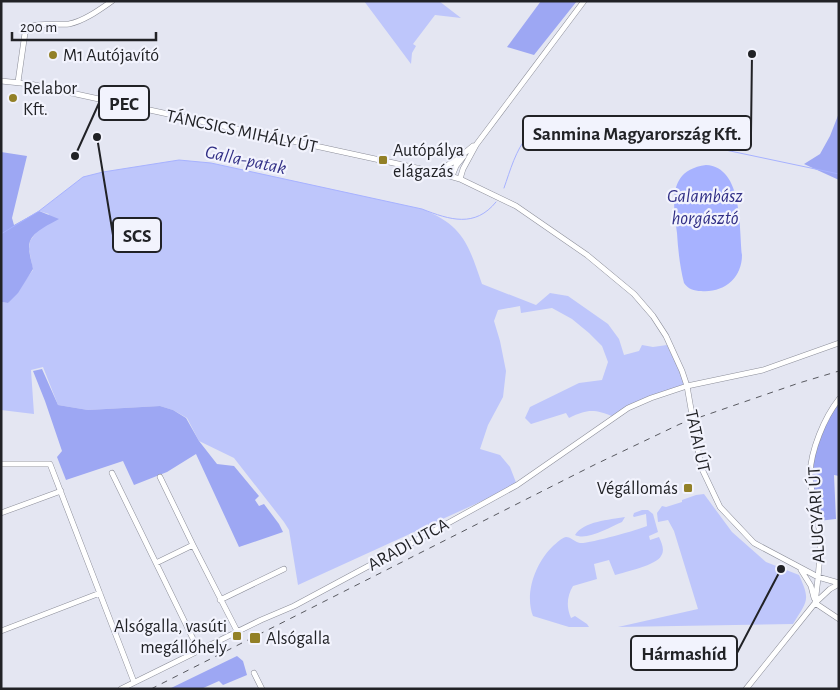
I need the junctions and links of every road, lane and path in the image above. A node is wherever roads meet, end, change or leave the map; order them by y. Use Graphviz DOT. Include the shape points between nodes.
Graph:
graph roads {
  1 [pos="112,1"];
  2 [pos="584,1"];
  3 [pos="1,81"];
  4 [pos="18,82"];
  5 [pos="476,144"];
  6 [pos="467,152"];
  7 [pos="435,172"];
  8 [pos="452,176"];
  9 [pos="460,179"];
  10 [pos="839,343"];
  11 [pos="687,386"];
  12 [pos="839,399"];
  13 [pos="1,464"];
  14 [pos="112,473"];
  15 [pos="160,477"];
  16 [pos="61,491"];
  17 [pos="1,513"];
  18 [pos="193,546"];
  19 [pos="156,563"];
  20 [pos="799,567"];
  21 [pos="284,569"];
  22 [pos="818,577"];
  23 [pos="839,584"];
  24 [pos="100,593"];
  25 [pos="220,600"];
  26 [pos="815,604"];
  27 [pos="839,619"];
  28 [pos="1,631"];
  29 [pos="238,631"];
  30 [pos="198,651"];
  31 [pos="254,673"];
  32 [pos="134,682"];
  33 [pos="121,689"];
  34 [pos="262,689"];
  35 [pos="746,689"];
  1 -- 4 [label="street" via="71,24 29,26 25,33"];
  2 -- 5 [label="street"];
  3 -- 4 [label="street, TÁNCSICS MIHÁLY ÚT"];
  4 -- 7 [label="street, TÁNCSICS MIHÁLY ÚT"];
  5 -- 6 [label="street"];
  5 -- 9 [label="street"];
  6 -- 7 [label="street"];
  6 -- 8 [label="street"];
  7 -- 8 [label="street, TÁNCSICS MIHÁLY ÚT"];
  8 -- 9 [label="street, TÁNCSICS MIHÁLY ÚT"];
  9 -- 11 [label="street, TÁNCSICS MIHÁLY ÚT" via="538,220 606,269 634,294 666,336"];
  10 -- 11 [label="street, TATAI ÚT" via="764,370"];
  11 -- 20 [label="street, TATAI ÚT" via="701,467 720,508 754,543"];
  11 -- 29 [label="street, ARADI UTCA" via="628,408 516,485 304,602"];
  12 -- 22 [label="street, ALUGYÁRI ÚT" via="828,413 810,474 820,534"];
  13 -- 16 [label="street" via="50,464"];
  14 -- 19 [label="street"];
  15 -- 18 [label="street"];
  16 -- 17 [label="street"];
  16 -- 24 [label="street"];
  18 -- 19 [label="street"];
  18 -- 25 [label="street"];
  19 -- 30 [label="street"];
  20 -- 22 [label="street, TATAI ÚT"];
  20 -- 26 [label="street" via="811,586"];
  21 -- 25 [label="street"];
  22 -- 23 [label="street, TATAI ÚT"];
  22 -- 26 [label="street, ALUGYÁRI ÚT"];
  23 -- 26 [label="street"];
  24 -- 28 [label="street"];
  24 -- 32 [label="street"];
  25 -- 29 [label="street"];
  26 -- 27 [label="street"];
  26 -- 35 [label="street"];
  29 -- 30 [label="street, ARADI UTCA"];
  30 -- 32 [label="street, ARADI UTCA"];
  31 -- 34 [label="street"];
  32 -- 33 [label="street, ARADI UTCA"];
}
